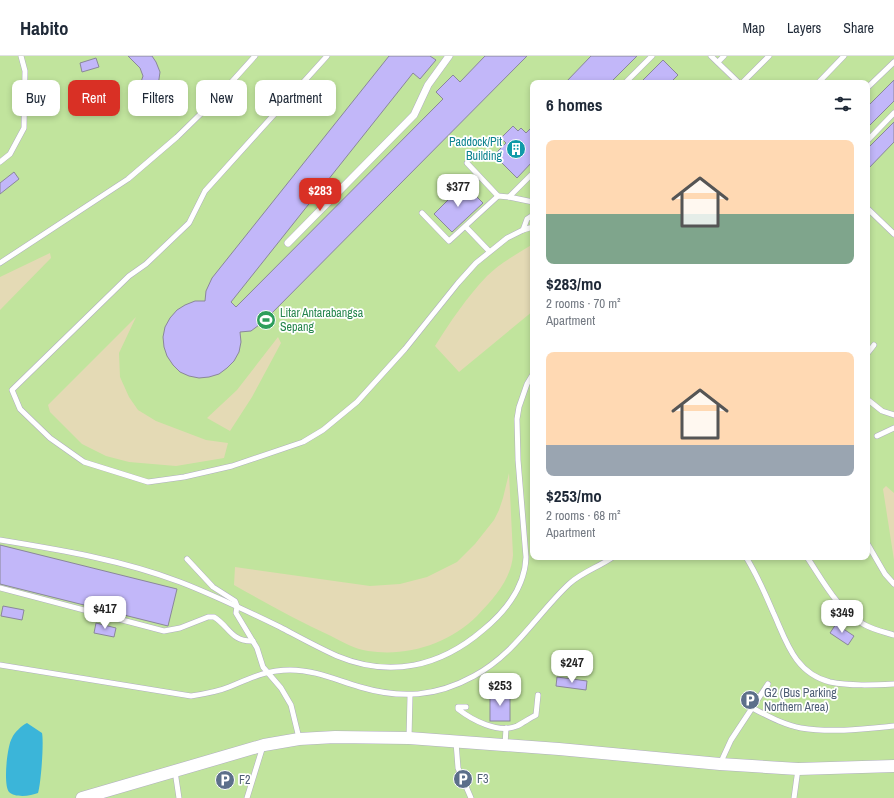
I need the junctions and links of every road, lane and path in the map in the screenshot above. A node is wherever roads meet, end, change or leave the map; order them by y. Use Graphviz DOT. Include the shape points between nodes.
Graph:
graph roads {
  1 [pos="21,56"];
  2 [pos="255,56"];
  3 [pos="327,56"];
  4 [pos="449,56"];
  5 [pos="652,56"];
  6 [pos="712,56"];
  7 [pos="724,56"];
  8 [pos="769,56"];
  9 [pos="844,56"];
  10 [pos="718,62"];
  11 [pos="894,62"];
  12 [pos="628,80"];
  13 [pos="736,80"];
  14 [pos="745,80"];
  15 [pos="821,80"];
  16 [pos="870,85"];
  17 [pos="894,113"];
  18 [pos="870,138"];
  19 [pos="0,162"];
  20 [pos="468,163"];
  21 [pos="530,176"];
  22 [pos="498,196"];
  23 [pos="509,197"];
  24 [pos="530,201"];
  25 [pos="870,211"];
  26 [pos="422,213"];
  27 [pos="530,217"];
  28 [pos="466,226"];
  29 [pos="530,228"];
  30 [pos="523,230"];
  31 [pos="894,234"];
  32 [pos="288,243"];
  33 [pos="489,251"];
  34 [pos="0,263"];
  35 [pos="874,345"];
  36 [pos="870,349"];
  37 [pos="870,352"];
  38 [pos="876,355"];
  39 [pos="530,379"];
  40 [pos="870,401"];
  41 [pos="894,415"];
  42 [pos="894,428"];
  43 [pos="877,436"];
  44 [pos="0,540"];
  45 [pos="870,548"];
  46 [pos="187,559"];
  47 [pos="608,560"];
  48 [pos="748,560"];
  49 [pos="809,560"];
  50 [pos="894,584"];
  51 [pos="0,588"];
  52 [pos="237,606"];
  53 [pos="894,635"];
  54 [pos="253,641"];
  55 [pos="0,665"];
  56 [pos="266,672"];
  57 [pos="768,684"];
  58 [pos="894,684"];
  59 [pos="538,695"];
  60 [pos="410,696"];
  61 [pos="466,707"];
  62 [pos="752,708"];
  63 [pos="894,726"];
  64 [pos="506,728"];
  65 [pos="409,738"];
  66 [pos="299,739"];
  67 [pos="456,741"];
  68 [pos="264,745"];
  69 [pos="505,745"];
  70 [pos="720,764"];
  71 [pos="894,766"];
  72 [pos="798,769"];
  73 [pos="175,770"];
  74 [pos="82,798"];
  75 [pos="179,798"];
  76 [pos="247,798"];
  77 [pos="471,798"];
  78 [pos="794,798"];
  1 -- 19 [label="lane" via="25,71 24,128 10,154"];
  2 -- 34 [label="lane" via="177,137 128,179"];
  3 -- 33 [label="lane" via="206,191 189,223 146,264 129,276 12,390 20,409 50,438 84,462 148,482 232,466 303,442 323,430 357,402 406,349 458,282"];
  4 -- 32 [label="street" via="428,85 414,115"];
  5 -- 12 [label="lane"];
  6 -- 10 [label="lane"];
  7 -- 10 [label="lane"];
  8 -- 14 [label="lane"];
  9 -- 15 [label="lane"];
  10 -- 13 [label="lane"];
  11 -- 16 [label="lane"];
  17 -- 18 [label="lane"];
  20 -- 22 [label="lane"];
  21 -- 23 [label="lane"];
  22 -- 23 [label="lane"];
  22 -- 28 [label="lane"];
  23 -- 24 [label="lane"];
  25 -- 31 [label="lane"];
  26 -- 28 [label="lane" via="449,241"];
  27 -- 30 [label="lane"];
  28 -- 33 [label="lane"];
  29 -- 30 [label="lane"];
  30 -- 33 [label="lane"];
  35 -- 36 [label="lane"];
  37 -- 38 [label="lane"];
  39 -- 52 [label="lane" via="517,419 525,570 517,592 500,616 473,639 448,654 418,666 368,665 338,656"];
  40 -- 41 [label="lane" via="882,411"];
  42 -- 43 [label="lane"];
  44 -- 52 [label="lane" via="62,551 150,572"];
  45 -- 50 [label="lane"];
  46 -- 52 [label="lane" via="213,587 232,599"];
  47 -- 60 [label="lane" via="571,582 520,640 485,670 463,682"];
  48 -- 58 [label="lane" via="789,649 807,670 831,682"];
  49 -- 53 [label="lane" via="830,592 852,617 874,630"];
  51 -- 54 [label="lane" via="164,631 214,617 233,636"];
  52 -- 54 [label="lane" via="239,620"];
  54 -- 56 [label="lane"];
  55 -- 56 [label="lane" via="191,696 215,692"];
  56 -- 60 [label="lane" via="315,672 378,692"];
  56 -- 66 [label="lane" via="281,688 290,705"];
  57 -- 62 [label="lane"];
  59 -- 64 [label="lane" via="536,714 516,727"];
  60 -- 65 [label="lane"];
  61 -- 64 [label="lane" via="458,709 481,723"];
  62 -- 63 [label="lane" via="801,728 830,731"];
  62 -- 70 [label="lane" via="731,740"];
  64 -- 69 [label="lane"];
  65 -- 66 [label="street"];
  65 -- 67 [label="street"];
  66 -- 68 [label="street"];
  67 -- 69 [label="street"];
  67 -- 77 [label="lane" via="458,768"];
  68 -- 73 [label="street"];
  68 -- 76 [label="lane"];
  69 -- 70 [label="street"];
  70 -- 72 [label="street"];
  71 -- 72 [label="street"];
  72 -- 78 [label="lane"];
  73 -- 74 [label="street"];
  73 -- 75 [label="lane"];
}
